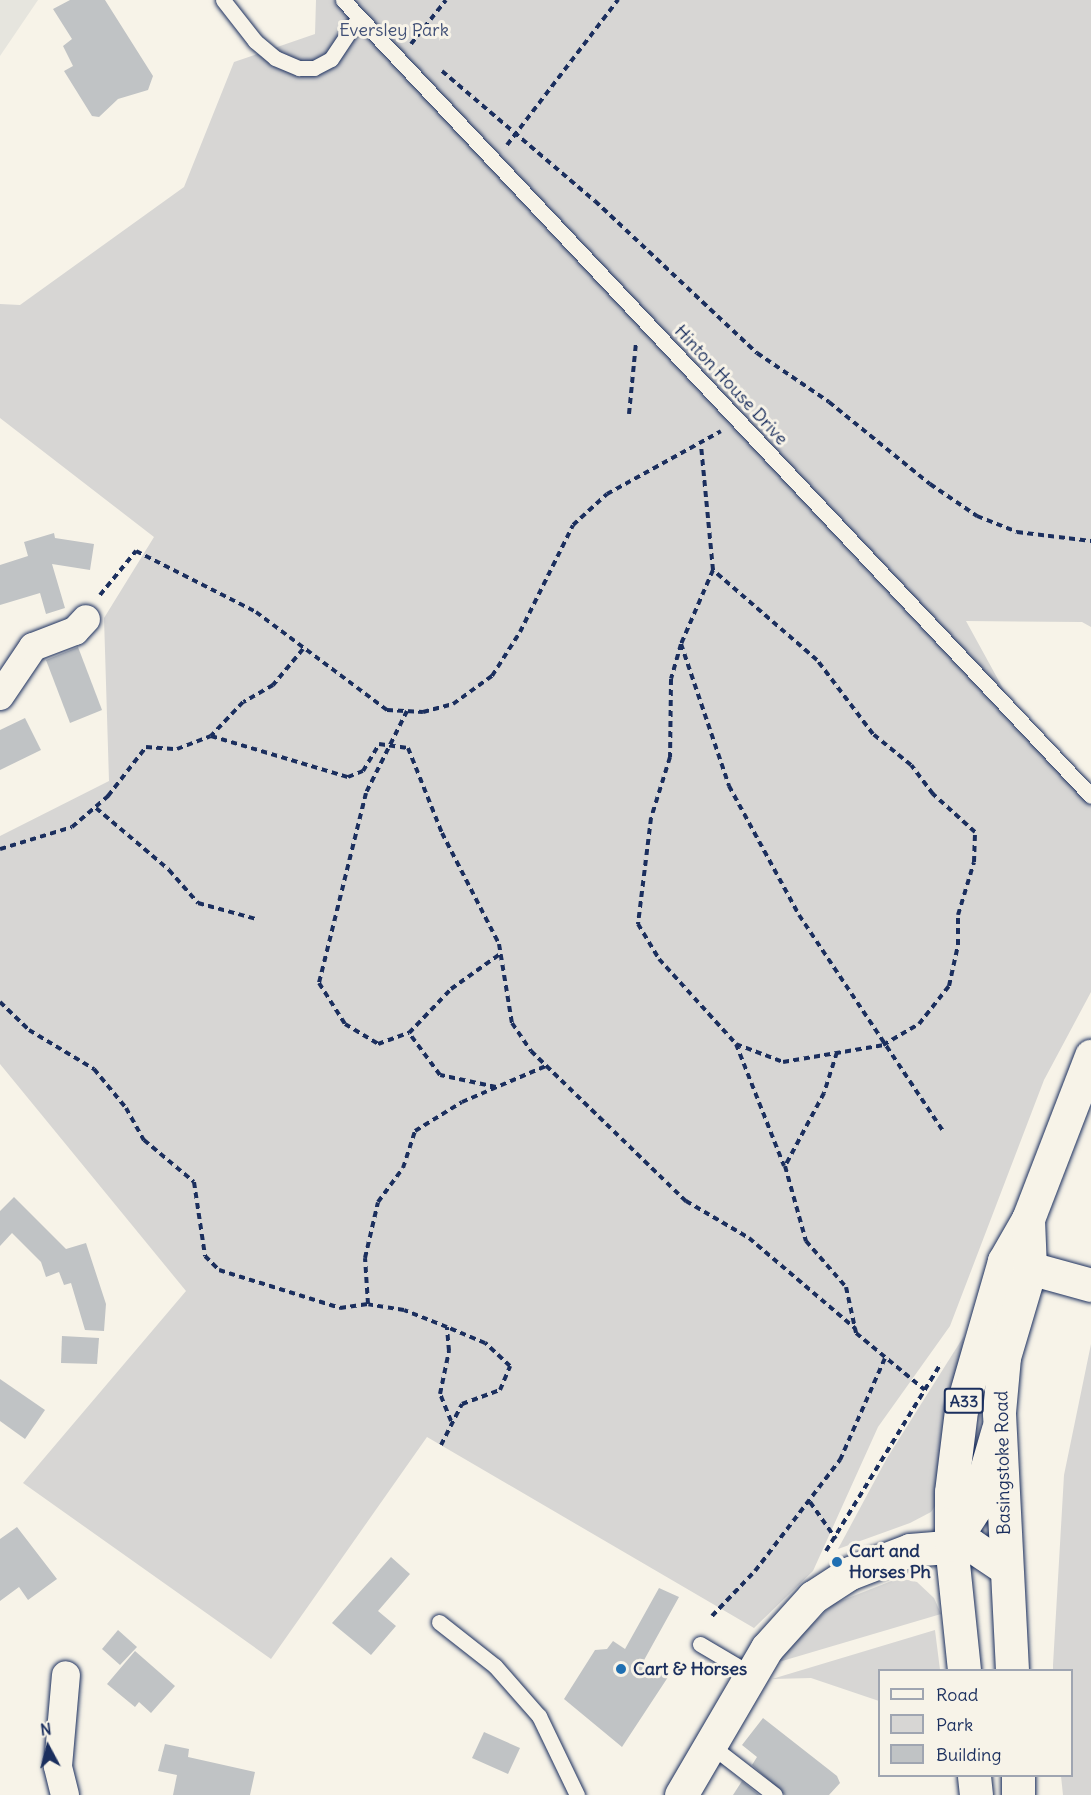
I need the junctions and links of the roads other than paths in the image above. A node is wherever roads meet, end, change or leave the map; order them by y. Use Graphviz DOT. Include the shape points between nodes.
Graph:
graph roads {
  1 [pos="223,0"];
  2 [pos="343,0"];
  3 [pos="359,17"];
  4 [pos="86,619"];
  5 [pos="0,696"];
  6 [pos="1091,796"];
  7 [pos="1091,1056"];
  8 [pos="1017,1265"];
  9 [pos="1091,1285"];
  10 [pos="998,1429"];
  11 [pos="951,1545"];
  12 [pos="1004,1567"];
  13 [pos="439,1622"];
  14 [pos="700,1644"];
  15 [pos="964,1669"];
  16 [pos="1012,1669"];
  17 [pos="750,1674"];
  18 [pos="66,1675"];
  19 [pos="709,1744"];
  20 [pos="974,1777"];
  21 [pos="1018,1777"];
  22 [pos="66,1795"];
  23 [pos="577,1795"];
  24 [pos="681,1795"];
  25 [pos="775,1795"];
  26 [pos="976,1795"];
  27 [pos="1018,1795"];
  1 -- 3 [label="lane" via="255,41 275,58 299,68 314,68 331,59"];
  2 -- 3 [label="lane, Hinton House Drive"];
  3 -- 6 [label="lane, Hinton House Drive"];
  4 -- 5 [label="street" via="75,631 33,646"];
  7 -- 8 [label="main road, Basingstoke Road / A33" via="1028,1219"];
  8 -- 9 [label="main road"];
  8 -- 10 [label="main road, Basingstoke Road / A33"];
  8 -- 11 [label="main road, Basingstoke Road / A33" via="962,1410 951,1492"];
  10 -- 11 [label="main road" via="975,1508"];
  10 -- 12 [label="main road, Basingstoke Road / A33" via="1005,1500"];
  11 -- 12 [label="main road" via="971,1545"];
  11 -- 15 [label="main road, A33"];
  11 -- 17 [label="main road" via="910,1550 850,1573 783,1626"];
  12 -- 16 [label="main road, A33"];
  13 -- 23 [label="lane" via="495,1666 539,1716"];
  14 -- 17 [label="lane"];
  17 -- 19 [label="main road"];
  18 -- 22 [label="street" via="58,1766"];
  19 -- 24 [label="main road"];
  19 -- 25 [label="lane"];
  20 -- 26 [label="main road"];
  21 -- 27 [label="main road"];
}
